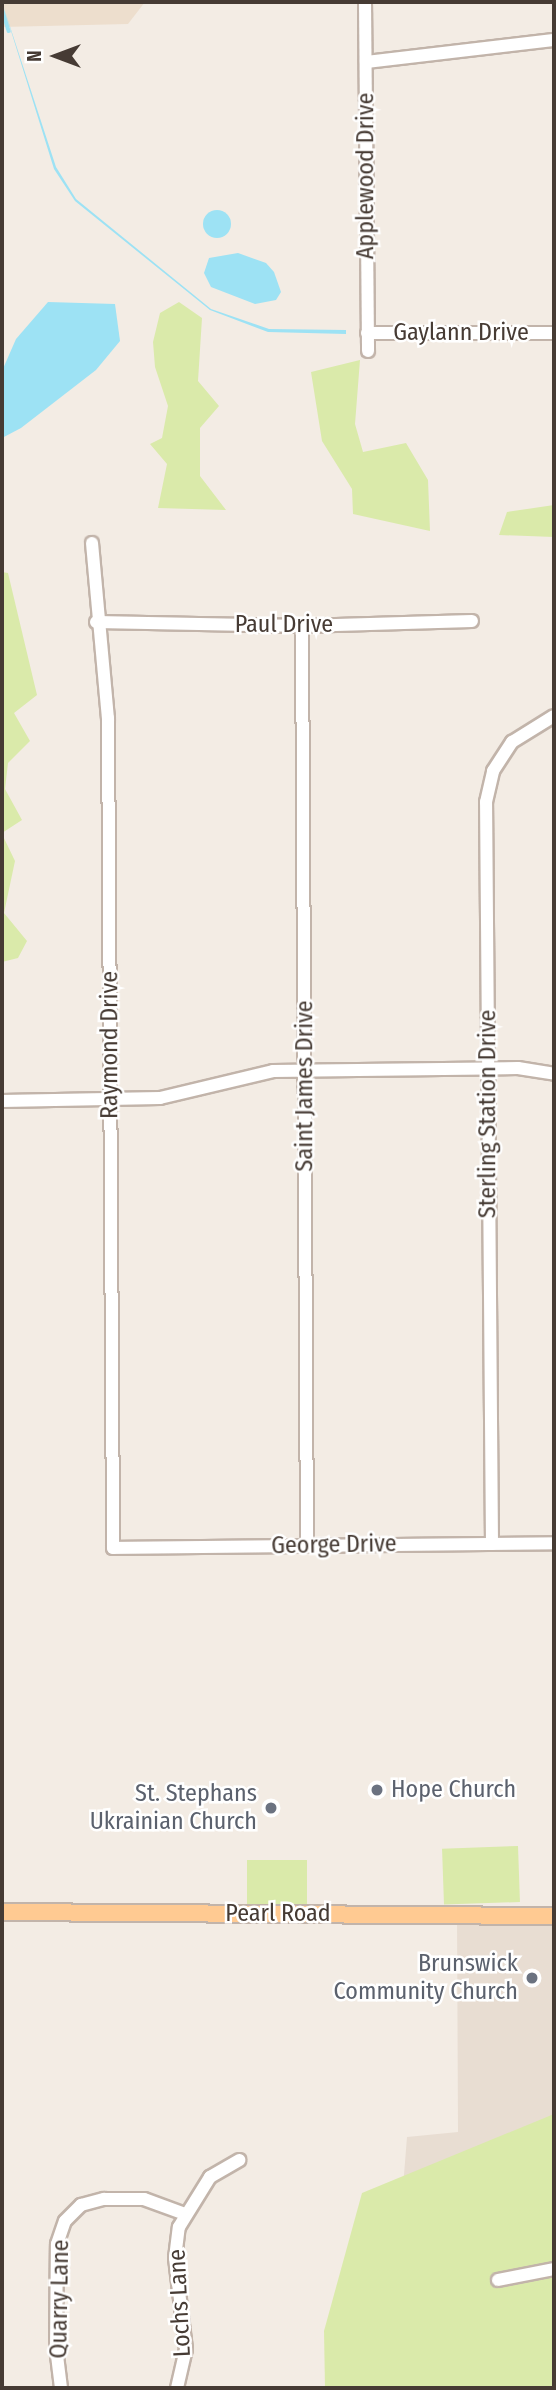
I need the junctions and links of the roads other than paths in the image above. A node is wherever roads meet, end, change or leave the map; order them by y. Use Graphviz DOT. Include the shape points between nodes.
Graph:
graph roads {
  1 [pos="365,2"];
  2 [pos="554,40"];
  3 [pos="366,62"];
  4 [pos="367,333"];
  5 [pos="554,334"];
  6 [pos="368,351"];
  7 [pos="92,543"];
  8 [pos="472,621"];
  9 [pos="96,622"];
  10 [pos="302,626"];
  11 [pos="554,716"];
  12 [pos="488,1069"];
  13 [pos="306,1071"];
  14 [pos="554,1074"];
  15 [pos="111,1100"];
  16 [pos="2,1101"];
  17 [pos="554,1543"];
  18 [pos="492,1544"];
  19 [pos="307,1545"];
  20 [pos="113,1548"];
  21 [pos="2,1912"];
  22 [pos="554,1916"];
  23 [pos="239,2160"];
  24 [pos="184,2214"];
  25 [pos="554,2269"];
  26 [pos="498,2280"];
  27 [pos="61,2388"];
  28 [pos="177,2388"];
  1 -- 3 [label="street, Applewood Drive"];
  2 -- 3 [label="street"];
  3 -- 4 [label="street, Applewood Drive"];
  4 -- 5 [label="street, Gaylann Drive"];
  4 -- 6 [label="street, Applewood Drive"];
  7 -- 9 [label="street, Raymond Drive"];
  8 -- 10 [label="street, Paul Drive"];
  9 -- 10 [label="street, Paul Drive"];
  9 -- 15 [label="street, Raymond Drive" via="107,718"];
  10 -- 13 [label="street, Saint James Drive"];
  11 -- 12 [label="street, Sterling Station Drive" via="512,742 488,785"];
  12 -- 13 [label="street"];
  12 -- 14 [label="street"];
  12 -- 18 [label="street, Sterling Station Drive"];
  13 -- 15 [label="street" via="250,1073 160,1098"];
  13 -- 19 [label="street, Saint James Drive"];
  15 -- 16 [label="street"];
  15 -- 20 [label="street, Raymond Drive"];
  17 -- 18 [label="street, George Drive"];
  18 -- 19 [label="street, George Drive"];
  19 -- 20 [label="street, George Drive"];
  21 -- 22 [label="main road, Pearl Road"];
  23 -- 24 [label="street, Lochs Lane" via="210,2177"];
  24 -- 27 [label="street, Quarry Lane" via="144,2199 92,2201 72,2212 57,2244 56,2350"];
  24 -- 28 [label="street, Lochs Lane" via="175,2258 186,2349"];
  25 -- 26 [label="street"];
}
